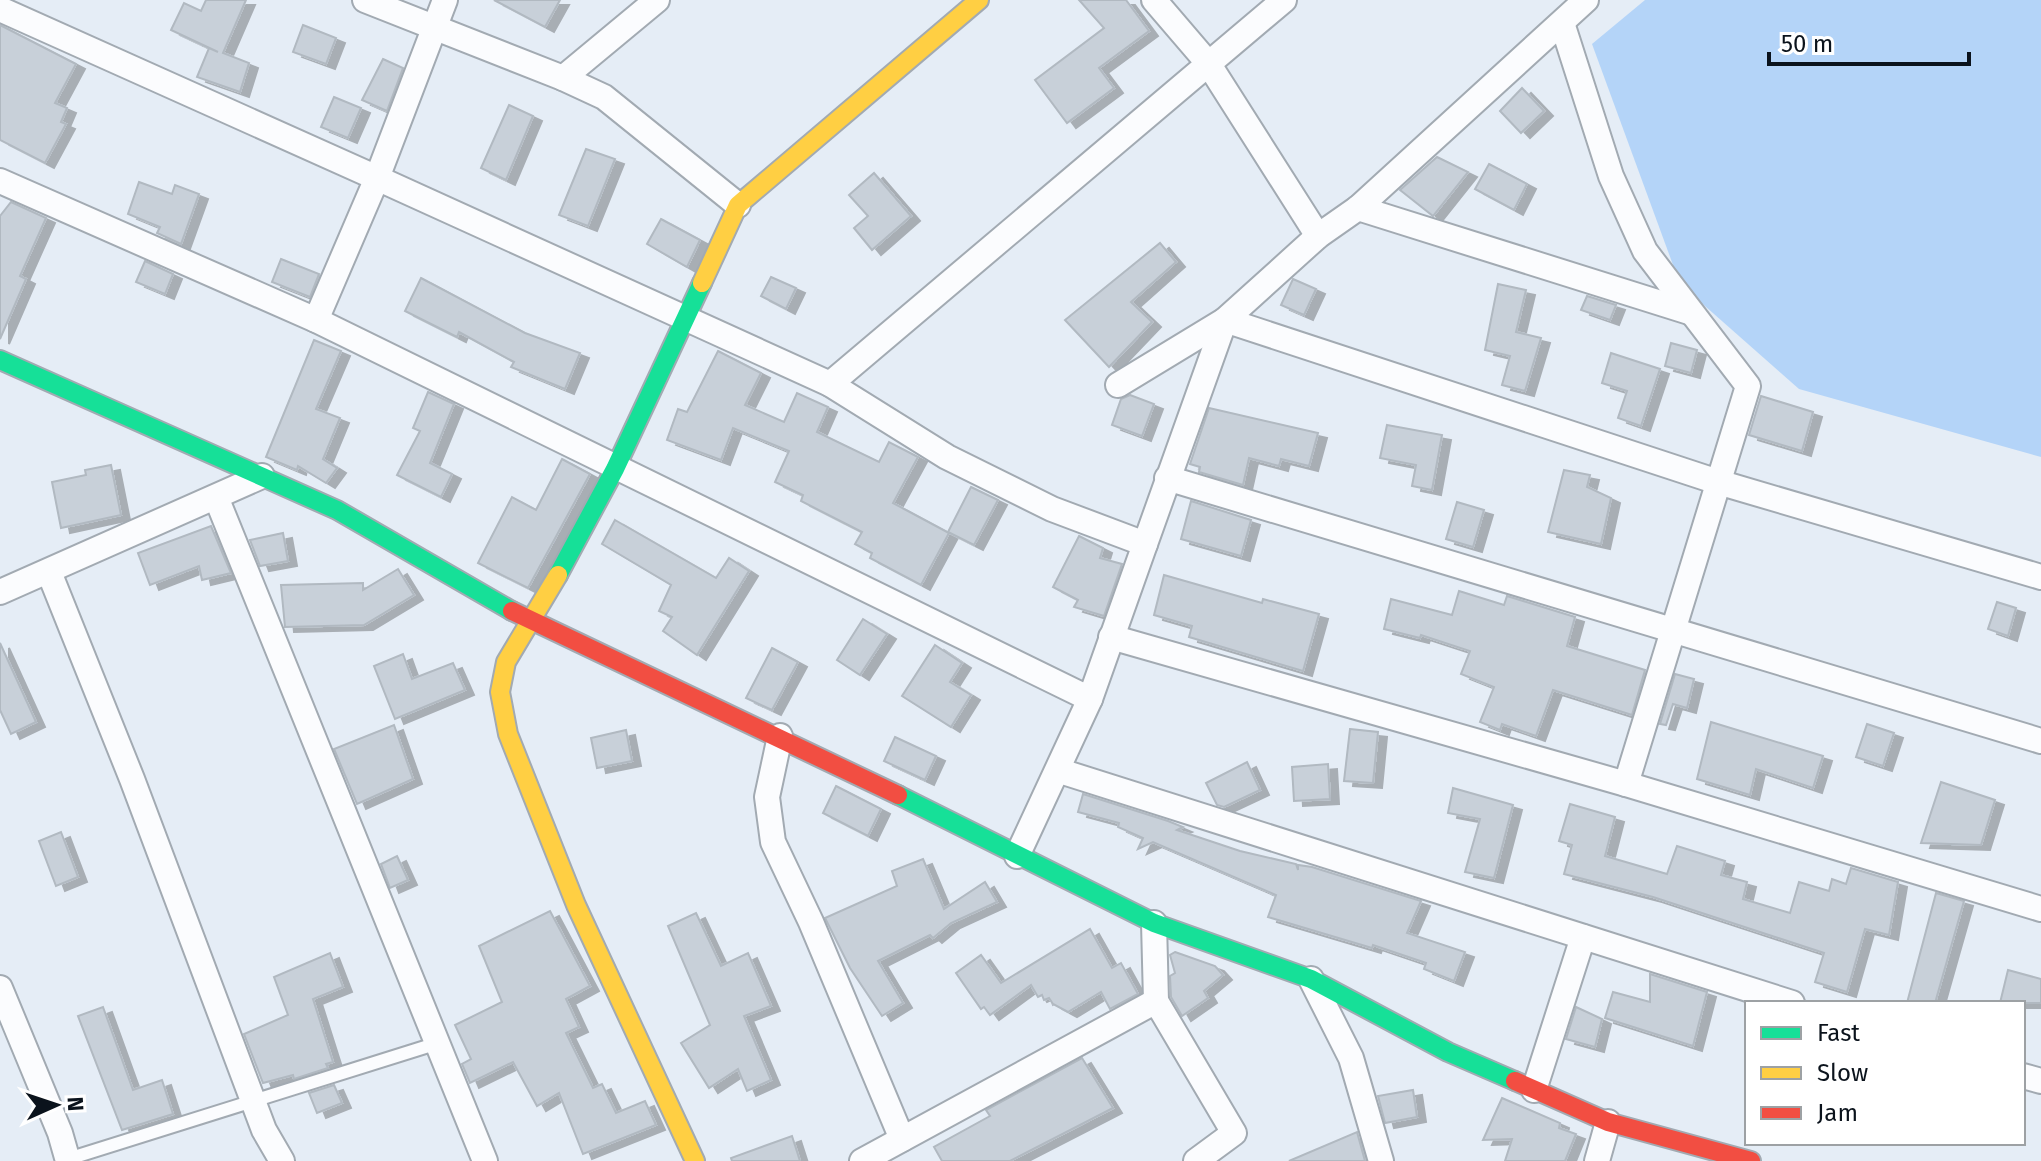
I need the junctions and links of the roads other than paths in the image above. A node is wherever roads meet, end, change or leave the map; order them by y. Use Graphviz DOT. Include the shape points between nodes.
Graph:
graph roads {
  1 [pos="365,0"];
  2 [pos="445,0"];
  3 [pos="657,0"];
  4 [pos="979,0"];
  5 [pos="1154,0"];
  6 [pos="1284,0"];
  7 [pos="1586,0"];
  8 [pos="0,9"];
  9 [pos="1562,23"];
  10 [pos="435,28"];
  11 [pos="1208,63"];
  12 [pos="563,78"];
  13 [pos="377,178"];
  14 [pos="0,181"];
  15 [pos="738,205"];
  16 [pos="1358,208"];
  17 [pos="1318,236"];
  18 [pos="1689,312"];
  19 [pos="687,319"];
  20 [pos="316,320"];
  21 [pos="1225,320"];
  22 [pos="0,360"];
  23 [pos="830,384"];
  24 [pos="1118,385"];
  25 [pos="615,469"];
  26 [pos="262,476"];
  27 [pos="1167,478"];
  28 [pos="1718,482"];
  29 [pos="216,497"];
  30 [pos="1145,544"];
  31 [pos="49,572"];
  32 [pos="2041,577"];
  33 [pos="0,592"];
  34 [pos="534,620"];
  35 [pos="1673,631"];
  36 [pos="1111,637"];
  37 [pos="1090,699"];
  38 [pos="780,736"];
  39 [pos="2041,741"];
  40 [pos="1060,771"];
  41 [pos="1626,784"];
  42 [pos="1017,856"];
  43 [pos="2041,909"];
  44 [pos="1154,923"];
  45 [pos="1583,937"];
  46 [pos="1311,979"];
  47 [pos="0,988"];
  48 [pos="1156,1001"];
  49 [pos="1786,1001"];
  50 [pos="438,1043"];
  51 [pos="1534,1090"];
  52 [pos="254,1102"];
  53 [pos="1608,1122"];
  54 [pos="902,1139"];
  55 [pos="68,1160"];
  56 [pos="282,1161"];
  57 [pos="485,1161"];
  58 [pos="695,1161"];
  59 [pos="862,1161"];
  60 [pos="1196,1161"];
  61 [pos="1381,1161"];
  62 [pos="1597,1161"];
  63 [pos="1751,1161"];
  1 -- 10 [label="street"];
  2 -- 10 [label="street"];
  3 -- 12 [label="street"];
  4 -- 15 [label="street"];
  5 -- 11 [label="street"];
  6 -- 11 [label="street"];
  7 -- 9 [label="street"];
  8 -- 13 [label="street"];
  9 -- 16 [label="street"];
  9 -- 18 [label="street" via="1611,176 1645,251"];
  10 -- 12 [label="street"];
  10 -- 13 [label="street"];
  11 -- 17 [label="street"];
  11 -- 23 [label="street"];
  12 -- 15 [label="street" via="604,97"];
  13 -- 19 [label="street"];
  13 -- 20 [label="street"];
  14 -- 20 [label="street"];
  15 -- 19 [label="street"];
  16 -- 17 [label="street"];
  16 -- 18 [label="street"];
  17 -- 21 [label="street"];
  18 -- 28 [label="street" via="1748,386"];
  19 -- 23 [label="street"];
  19 -- 25 [label="street"];
  20 -- 25 [label="street"];
  21 -- 24 [label="street"];
  21 -- 27 [label="street"];
  21 -- 28 [label="street"];
  22 -- 26 [label="street"];
  23 -- 30 [label="street" via="947,457 1052,509"];
  25 -- 34 [label="street"];
  25 -- 37 [label="street"];
  26 -- 29 [label="street"];
  26 -- 34 [label="street" via="337,510"];
  27 -- 30 [label="street"];
  27 -- 35 [label="street"];
  28 -- 32 [label="street"];
  28 -- 35 [label="street"];
  29 -- 31 [label="street"];
  29 -- 50 [label="street"];
  30 -- 36 [label="street"];
  31 -- 33 [label="street"];
  31 -- 52 [label="street"];
  34 -- 38 [label="street"];
  34 -- 58 [label="street" via="506,662 500,692 508,734 576,905"];
  35 -- 39 [label="street"];
  35 -- 41 [label="street"];
  36 -- 37 [label="street"];
  36 -- 41 [label="street"];
  37 -- 40 [label="street"];
  38 -- 42 [label="street"];
  38 -- 54 [label="street" via="767,797 773,842"];
  40 -- 42 [label="street"];
  40 -- 45 [label="street"];
  41 -- 43 [label="street"];
  42 -- 44 [label="street"];
  44 -- 46 [label="street"];
  44 -- 48 [label="street"];
  45 -- 49 [label="street"];
  45 -- 51 [label="street"];
  46 -- 51 [label="street" via="1448,1052"];
  46 -- 61 [label="street" via="1351,1058"];
  47 -- 55 [label="street"];
  48 -- 54 [label="street"];
  48 -- 60 [label="street" via="1234,1133"];
  50 -- 52 [label="lane"];
  50 -- 57 [label="street"];
  51 -- 53 [label="street"];
  52 -- 55 [label="lane"];
  52 -- 56 [label="street"];
  53 -- 62 [label="street"];
  53 -- 63 [label="street"];
  54 -- 59 [label="street"];
}
